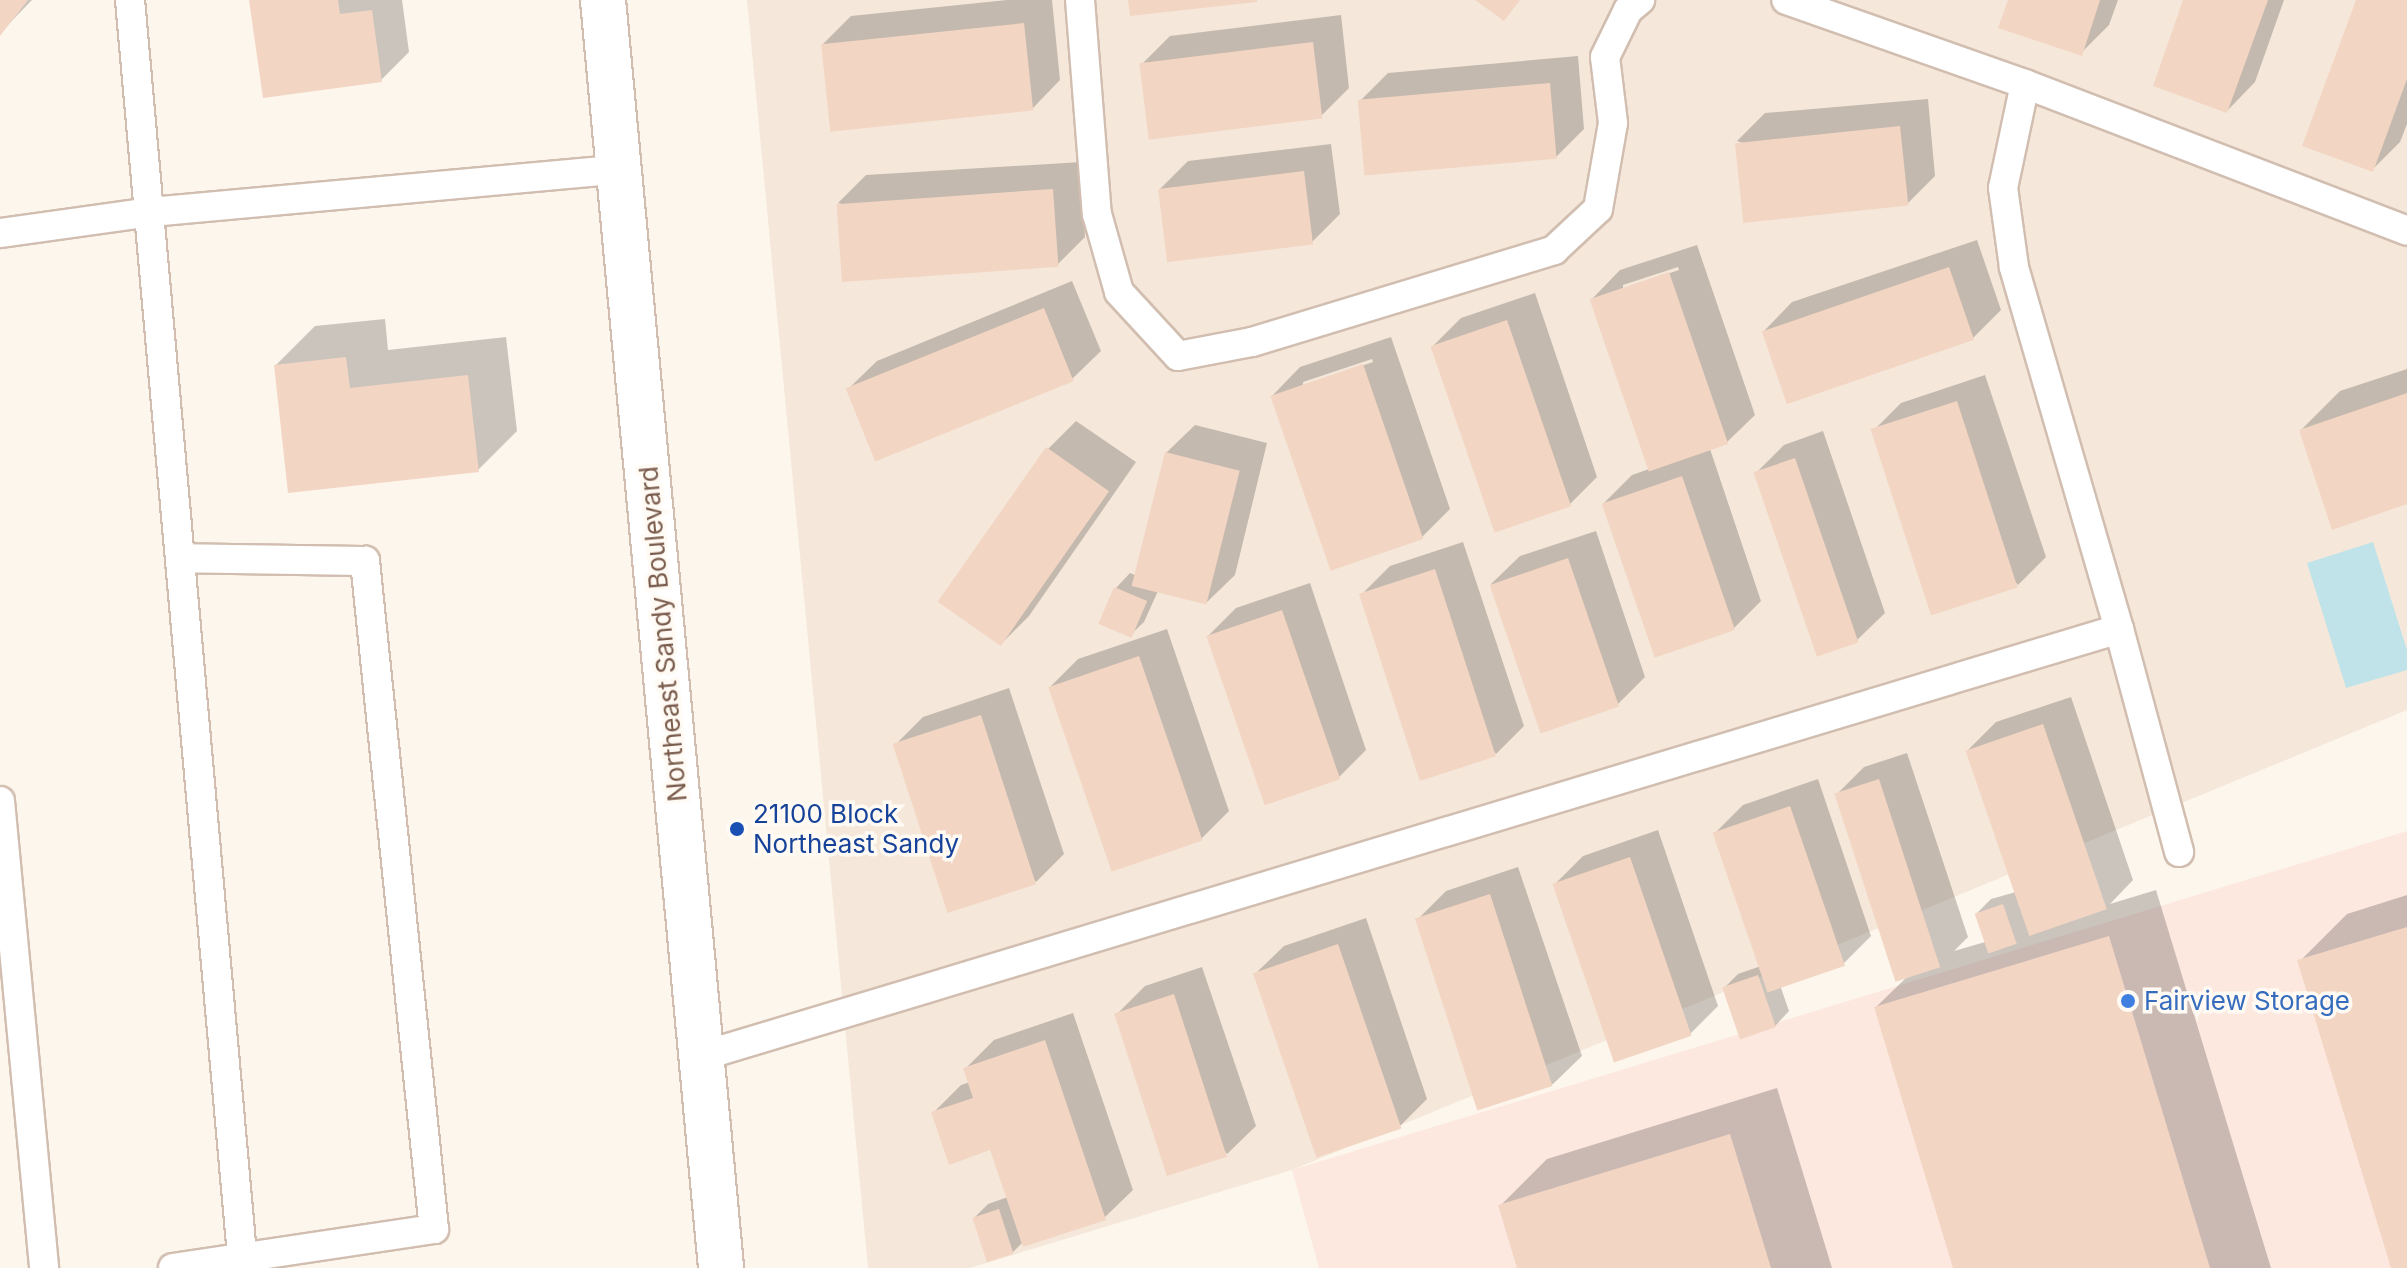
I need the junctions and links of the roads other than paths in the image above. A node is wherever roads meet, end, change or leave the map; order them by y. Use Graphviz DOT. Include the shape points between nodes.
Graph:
graph roads {
  1 [pos="130,0"];
  2 [pos="603,0"];
  3 [pos="1080,0"];
  4 [pos="1640,0"];
  5 [pos="1786,0"];
  6 [pos="2025,84"];
  7 [pos="619,169"];
  8 [pos="151,212"];
  9 [pos="2407,231"];
  10 [pos="0,233"];
  11 [pos="182,558"];
  12 [pos="2119,629"];
  13 [pos="0,801"];
  14 [pos="2179,852"];
  15 [pos="702,1056"];
  16 [pos="242,1256"];
  17 [pos="44,1268"];
  18 [pos="173,1268"];
  19 [pos="721,1268"];
  1 -- 8 [label="lane"];
  2 -- 7 [label="main road, Northeast Sandy Boulevard"];
  3 -- 4 [label="lane" via="1097,214 1119,292 1178,356 1252,342 1554,250 1598,209 1613,123 1605,57 1628,10"];
  5 -- 6 [label="lane"];
  6 -- 9 [label="lane"];
  6 -- 12 [label="lane" via="2003,188 2014,267"];
  7 -- 8 [label="lane"];
  7 -- 15 [label="main road, Northeast Sandy Boulevard"];
  8 -- 10 [label="lane"];
  8 -- 11 [label="lane"];
  11 -- 16 [label="lane"];
  11 -- 16 [label="lane" via="365,561 434,1229"];
  12 -- 14 [label="lane"];
  12 -- 15 [label="lane"];
  13 -- 17 [label="lane"];
  15 -- 19 [label="main road, Northeast Sandy Boulevard"];
  16 -- 18 [label="lane"];
}
